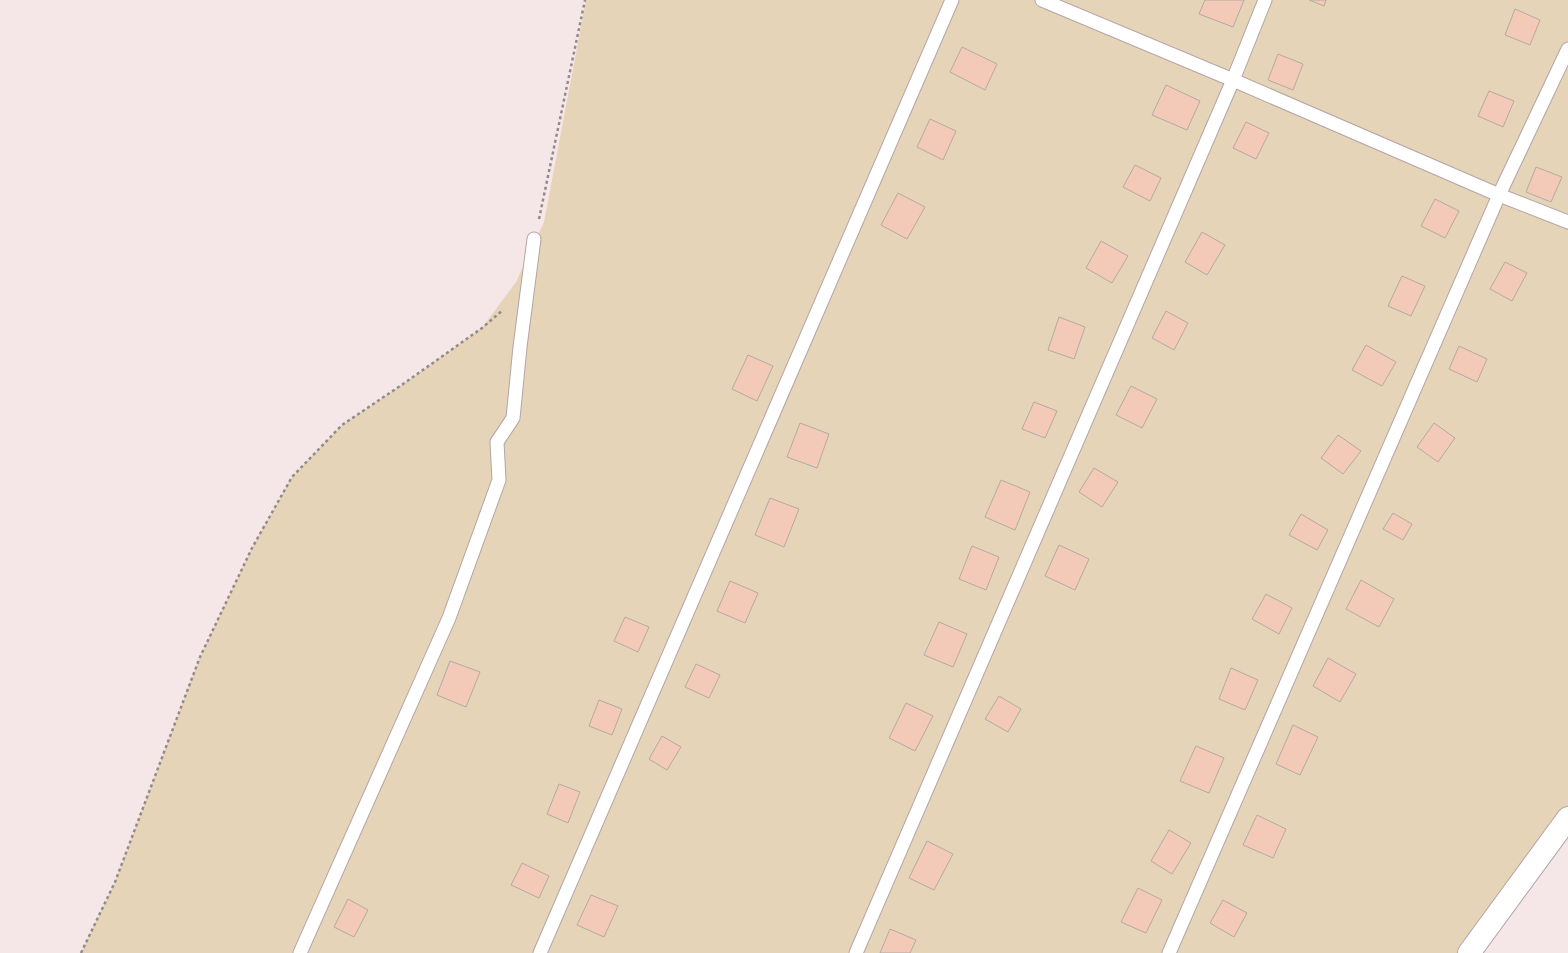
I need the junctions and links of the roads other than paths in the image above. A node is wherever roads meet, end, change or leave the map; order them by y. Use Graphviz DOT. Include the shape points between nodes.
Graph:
graph roads {
  1 [pos="952,0"];
  2 [pos="1042,0"];
  3 [pos="1265,0"];
  4 [pos="1568,50"];
  5 [pos="1233,80"];
  6 [pos="1499,195"];
  7 [pos="1568,222"];
  8 [pos="534,240"];
  9 [pos="1568,818"];
  10 [pos="300,953"];
  11 [pos="540,953"];
  12 [pos="856,953"];
  13 [pos="1169,953"];
  14 [pos="1469,953"];
  1 -- 11 [label="lane"];
  2 -- 5 [label="lane"];
  3 -- 5 [label="lane"];
  4 -- 6 [label="lane"];
  5 -- 6 [label="lane"];
  5 -- 12 [label="lane"];
  6 -- 7 [label="lane"];
  6 -- 13 [label="lane"];
  8 -- 10 [label="lane" via="512,418 498,442 499,480 449,618"];
  9 -- 14 [label="street"];
}
